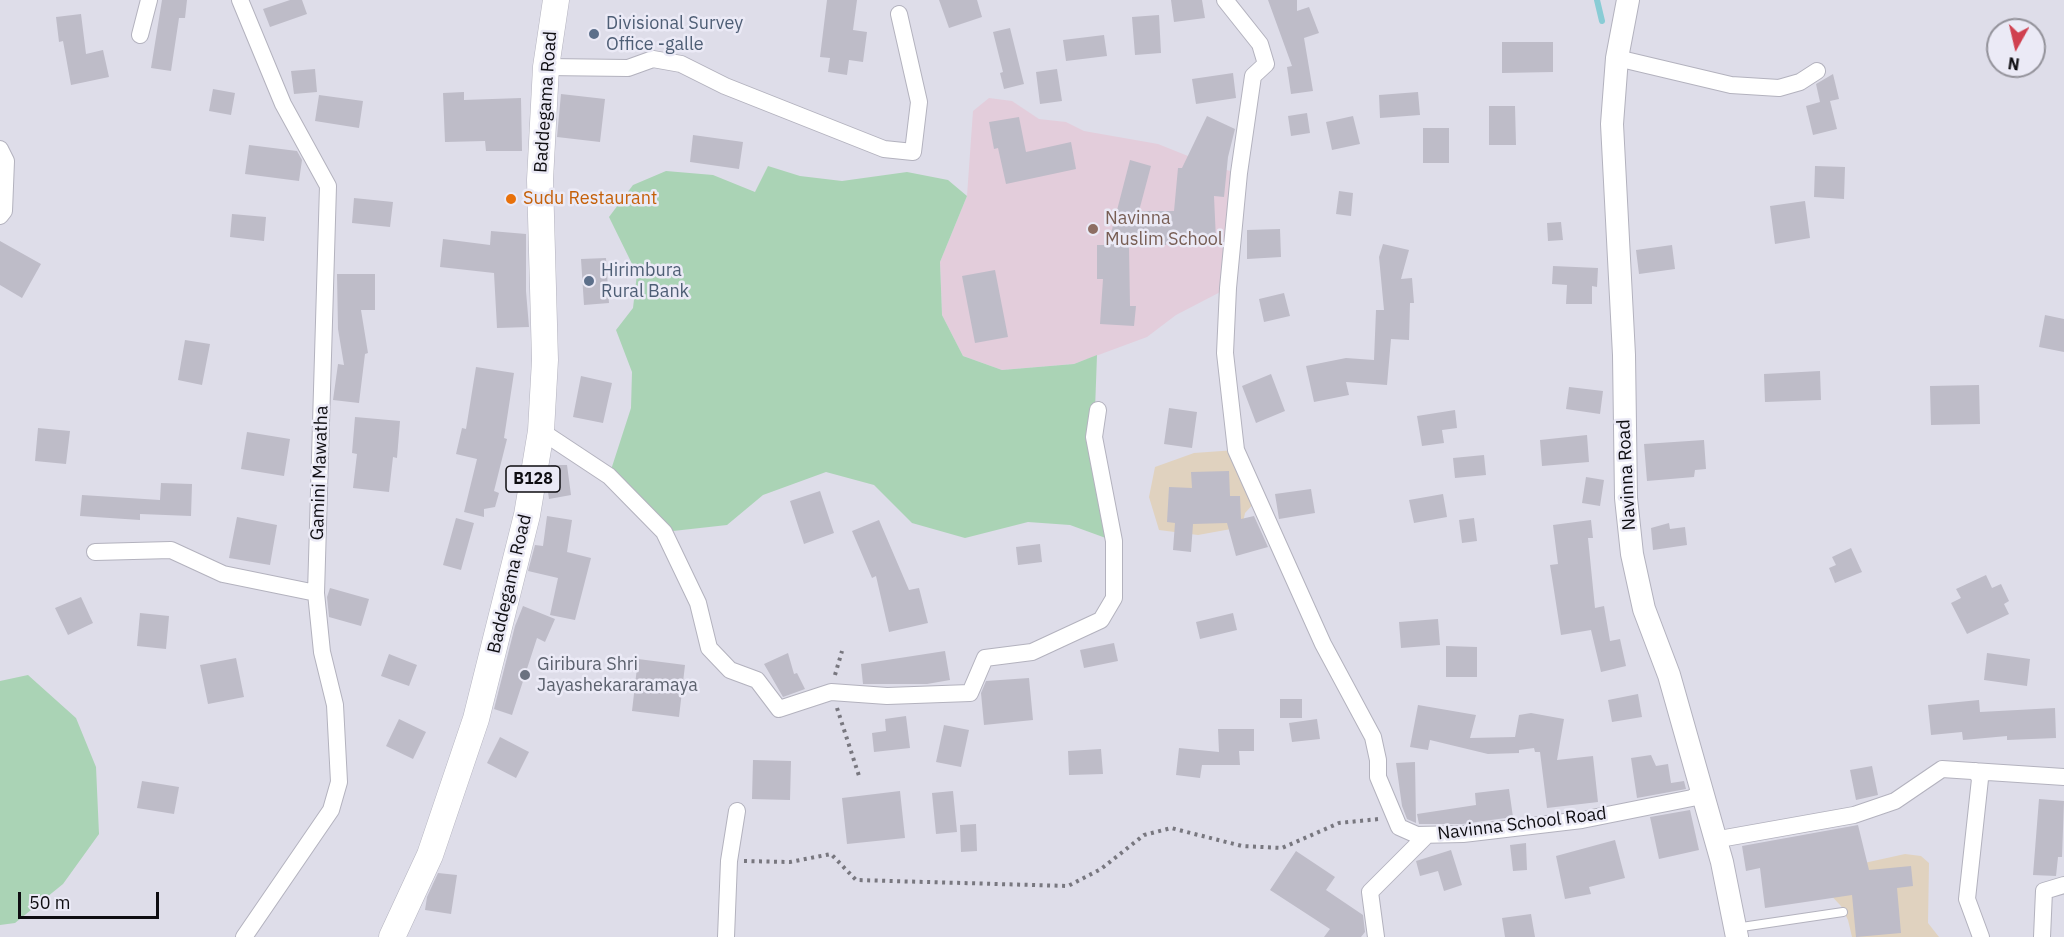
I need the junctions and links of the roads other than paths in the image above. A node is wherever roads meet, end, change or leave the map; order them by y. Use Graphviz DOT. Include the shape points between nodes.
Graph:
graph roads {
  1 [pos="149,0"];
  2 [pos="240,0"];
  3 [pos="556,0"];
  4 [pos="1225,0"];
  5 [pos="1628,0"];
  6 [pos="899,14"];
  7 [pos="140,35"];
  8 [pos="1617,58"];
  9 [pos="546,67"];
  10 [pos="1817,71"];
  11 [pos="0,149"];
  12 [pos="1,212"];
  13 [pos="1098,410"];
  14 [pos="541,431"];
  15 [pos="95,552"];
  16 [pos="316,593"];
  17 [pos="1976,771"];
  18 [pos="2064,777"];
  19 [pos="1701,792"];
  20 [pos="737,811"];
  21 [pos="1427,836"];
  22 [pos="1714,840"];
  23 [pos="2064,885"];
  24 [pos="1843,912"];
  25 [pos="1736,932"];
  26 [pos="244,937"];
  27 [pos="392,937"];
  28 [pos="726,937"];
  29 [pos="1376,937"];
  30 [pos="1981,937"];
  31 [pos="2042,937"];
  1 -- 7 [label="street"];
  2 -- 16 [label="street, Gamini Mawatha" via="284,104 328,186"];
  3 -- 9 [label="main road, Baddegama Road / B128"];
  4 -- 21 [label="street, Navinna School Road" via="1260,44 1266,64 1253,76 1228,288 1225,353 1236,450 1323,644 1373,737 1378,777 1398,827"];
  5 -- 8 [label="street, Navinna Road"];
  6 -- 9 [label="street" via="920,102 913,152 884,149 725,86 681,64 653,59 628,68"];
  8 -- 10 [label="street" via="1731,85 1779,88 1800,82"];
  8 -- 19 [label="street, Navinna Road" via="1612,124 1624,355 1626,498 1632,554 1644,609 1669,675"];
  9 -- 14 [label="main road, Baddegama Road / B128" via="540,180 544,360"];
  11 -- 12 [label="street" via="6,161"];
  13 -- 14 [label="street" via="1094,437 1114,541 1114,598 1101,620 1032,652 985,658 970,693 887,696 831,692 779,709 757,680 730,670 709,648 698,603 664,532 609,476"];
  14 -- 27 [label="main road, Baddegama Road / B128" via="527,515 476,719 430,855"];
  15 -- 16 [label="street" via="171,550 223,574"];
  16 -- 26 [label="street, Gamini Mawatha" via="322,652 335,705 339,782 331,810"];
  17 -- 18 [label="street"];
  17 -- 22 [label="street" via="1942,769 1895,801 1854,815"];
  17 -- 30 [label="street" via="1980,779 1967,899"];
  19 -- 21 [label="street, Navinna School Road" via="1692,798 1582,820"];
  19 -- 22 [label="street, Navinna Road"];
  20 -- 28 [label="street" via="729,861"];
  21 -- 29 [label="street" via="1370,892"];
  22 -- 25 [label="street, Navinna Road"];
  23 -- 31 [label="street" via="2044,891"];
  24 -- 25 [label="lane"];
}
